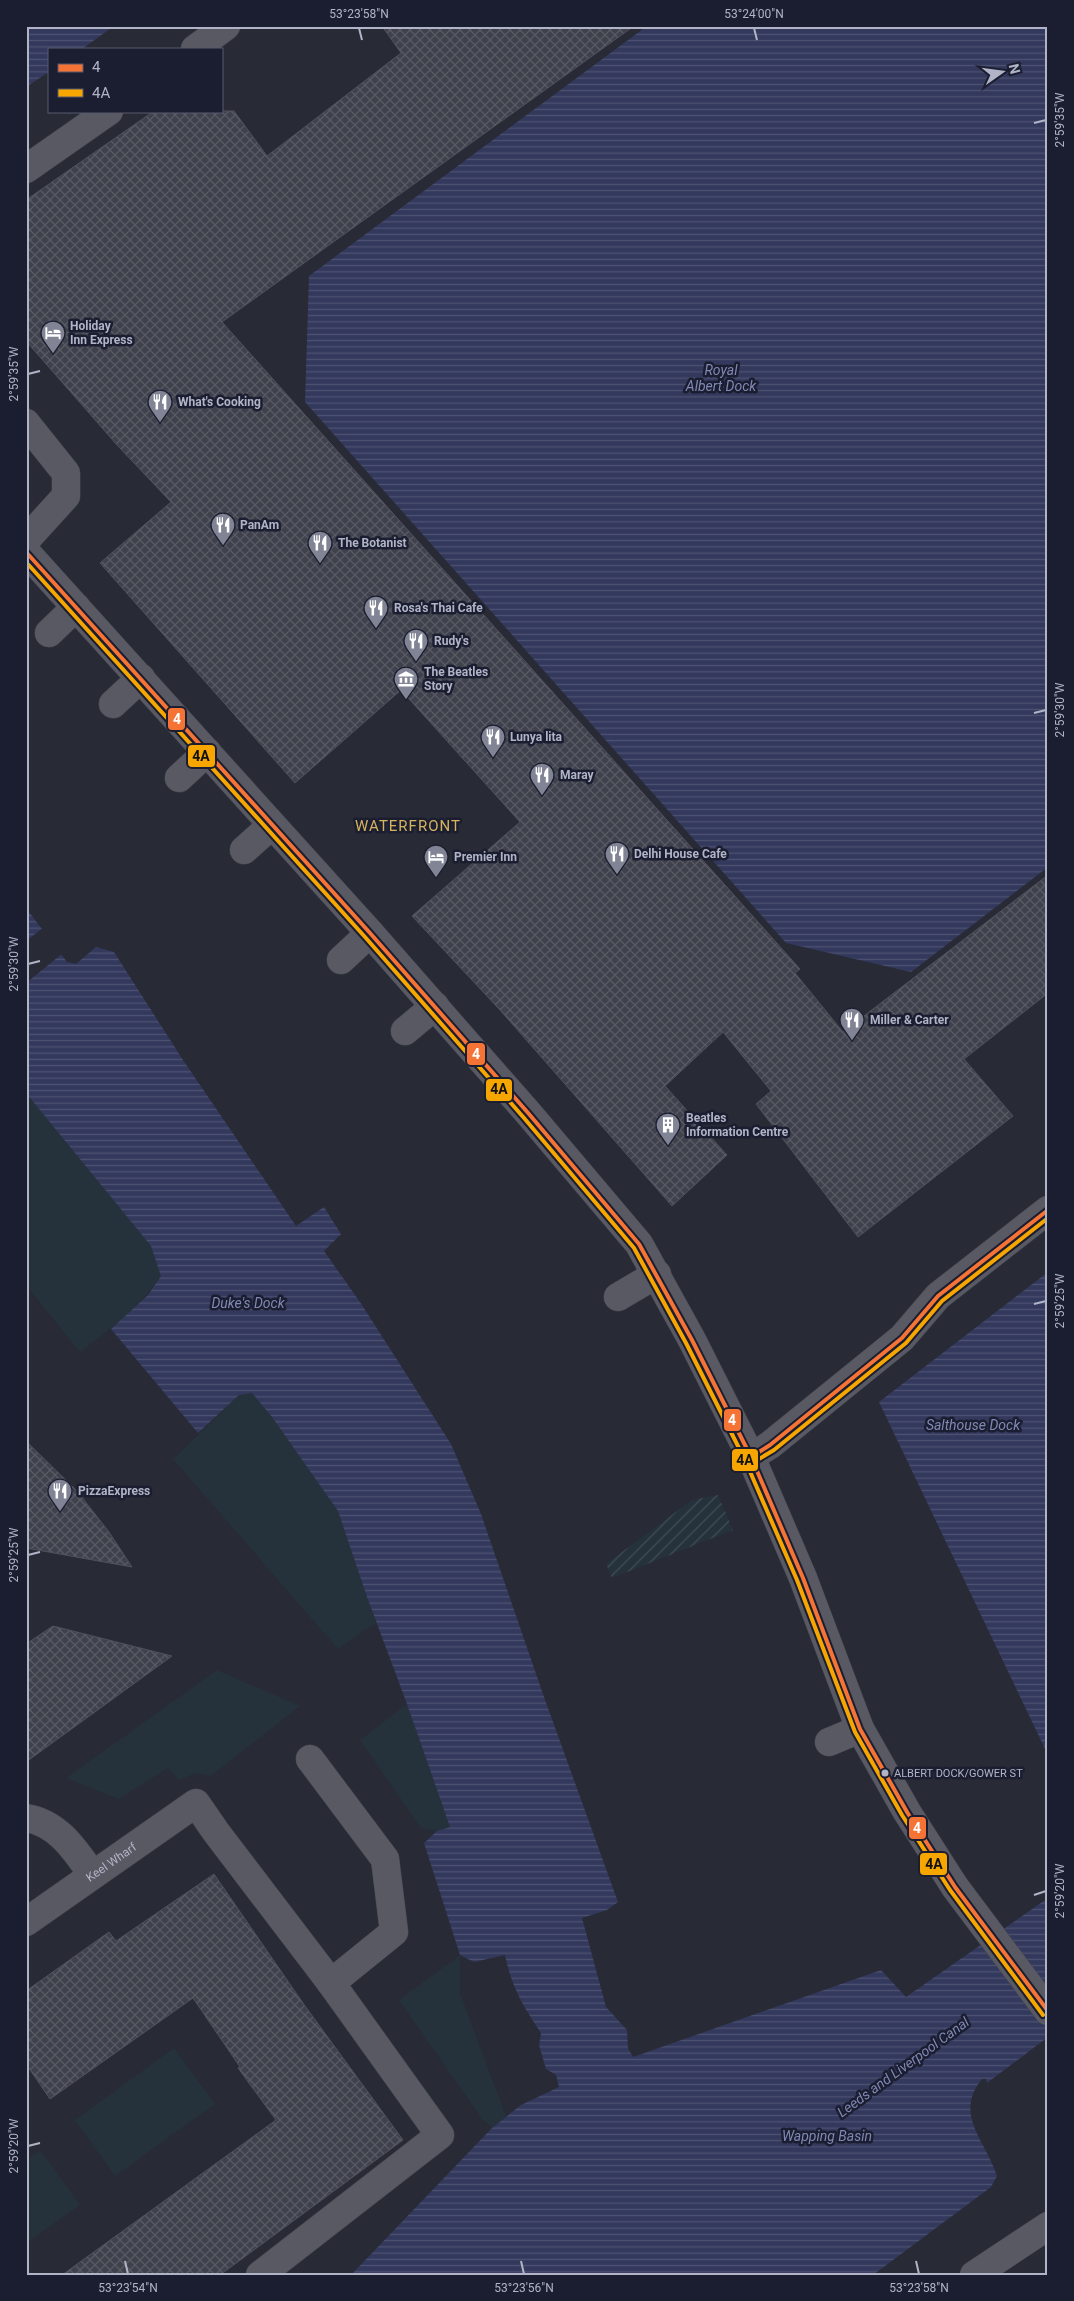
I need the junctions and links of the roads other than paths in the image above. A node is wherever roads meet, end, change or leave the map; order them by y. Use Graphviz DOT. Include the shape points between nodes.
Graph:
graph roads {
  1 [pos="226,26"];
  2 [pos="196,48"];
  3 [pos="107,112"];
  4 [pos="26,169"];
  5 [pos="26,423"];
  6 [pos="26,540"];
  7 [pos="26,552"];
  8 [pos="76,607"];
  9 [pos="49,633"];
  10 [pos="141,678"];
  11 [pos="113,704"];
  12 [pos="207,752"];
  13 [pos="179,778"];
  14 [pos="272,825"];
  15 [pos="244,850"];
  16 [pos="370,933"];
  17 [pos="341,960"];
  18 [pos="435,1006"];
  19 [pos="405,1031"];
  20 [pos="1048,1210"];
  21 [pos="656,1274"];
  22 [pos="618,1297"];
  23 [pos="750,1457"];
  24 [pos="860,1729"];
  25 [pos="829,1742"];
  26 [pos="310,1760"];
  27 [pos="26,1818"];
  28 [pos="92,1874"];
  29 [pos="26,1922"];
  30 [pos="331,1984"];
  31 [pos="1048,2011"];
  32 [pos="1048,2226"];
  33 [pos="260,2275"];
  34 [pos="974,2275"];
  1 -- 2 [label="street"];
  3 -- 4 [label="street"];
  5 -- 6 [label="street" via="66,473 66,496"];
  7 -- 8 [label="street"];
  8 -- 9 [label="street"];
  8 -- 10 [label="street"];
  10 -- 11 [label="street"];
  10 -- 12 [label="street"];
  12 -- 13 [label="street"];
  12 -- 14 [label="street"];
  14 -- 15 [label="street"];
  14 -- 16 [label="street"];
  16 -- 17 [label="street"];
  16 -- 18 [label="street"];
  18 -- 19 [label="street"];
  18 -- 21 [label="street" via="639,1244"];
  20 -- 23 [label="street" via="938,1296 902,1338 770,1445"];
  21 -- 22 [label="street"];
  21 -- 23 [label="street"];
  23 -- 24 [label="street" via="803,1578"];
  24 -- 25 [label="street"];
  24 -- 31 [label="street" via="955,1887"];
  26 -- 30 [label="street" via="385,1859 394,1932"];
  27 -- 28 [label="street" via="37,1820 69,1841"];
  28 -- 29 [label="street, Keel Wharf"];
  28 -- 30 [label="street, Keel Wharf" via="196,1803"];
  30 -- 33 [label="street" via="440,2135"];
  32 -- 34 [label="street"];
}
